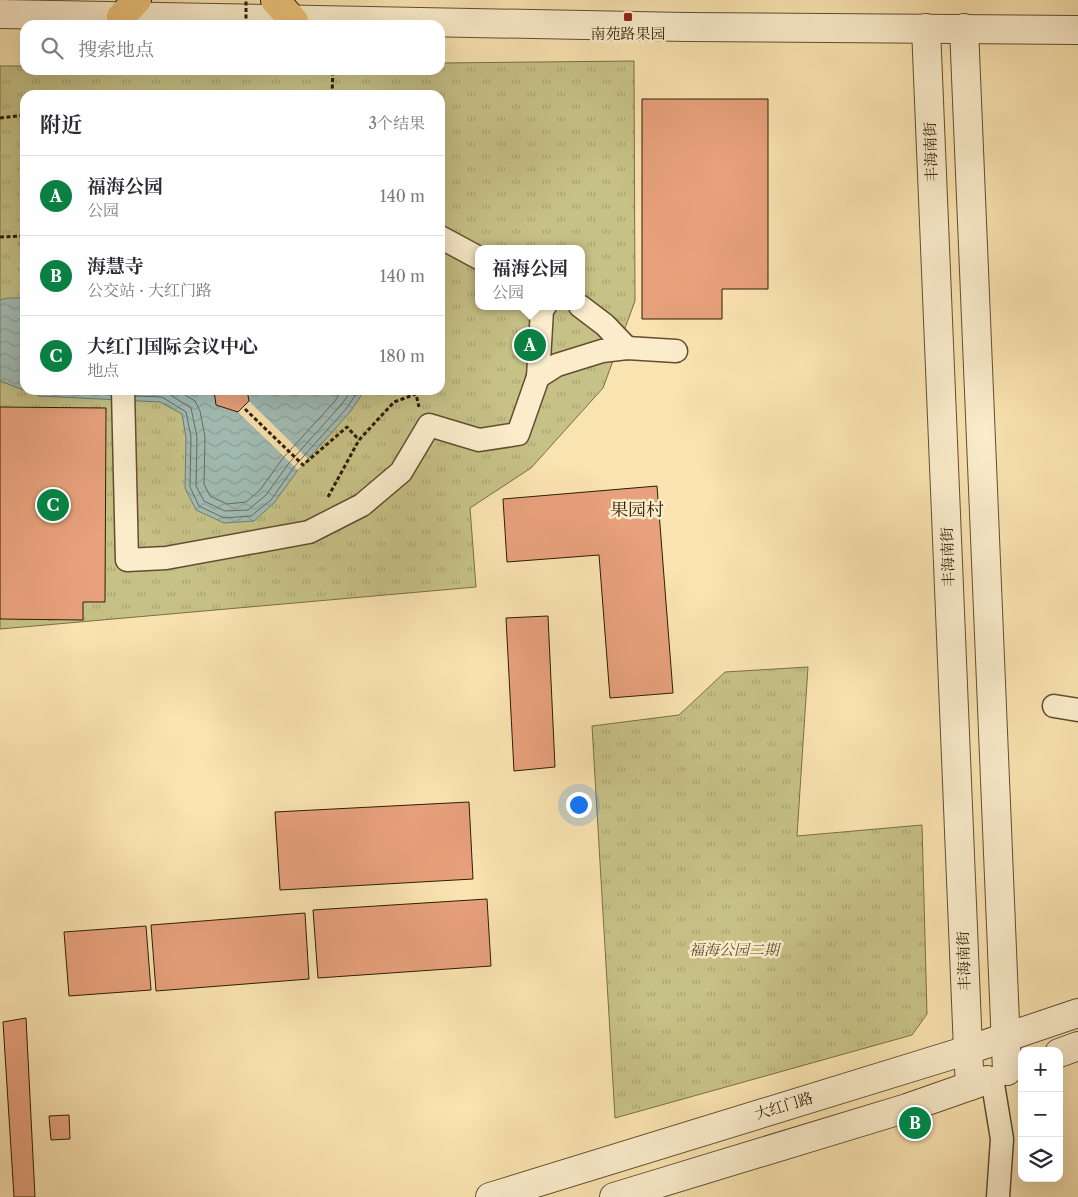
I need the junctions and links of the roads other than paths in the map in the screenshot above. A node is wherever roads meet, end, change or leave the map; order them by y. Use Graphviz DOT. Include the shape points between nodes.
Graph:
graph roads {
  1 [pos="275,0"];
  2 [pos="129,9"];
  3 [pos="0,14"];
  4 [pos="280,20"];
  5 [pos="293,20"];
  6 [pos="445,23"];
  7 [pos="926,28"];
  8 [pos="964,28"];
  9 [pos="1078,30"];
  10 [pos="445,240"];
  11 [pos="475,256"];
  12 [pos="542,310"];
  13 [pos="585,310"];
  14 [pos="628,348"];
  15 [pos="676,350"];
  16 [pos="538,377"];
  17 [pos="123,395"];
  18 [pos="1054,706"];
  19 [pos="1078,710"];
  20 [pos="1078,1013"];
  21 [pos="1006,1037"];
  22 [pos="1078,1046"];
  23 [pos="968,1050"];
  24 [pos="1063,1051"];
  25 [pos="998,1075"];
  26 [pos="490,1197"];
  27 [pos="614,1197"];
  28 [pos="998,1197"];
  1 -- 5 [label="highway"];
  2 -- 3 [label="street"];
  2 -- 4 [label="street"];
  6 -- 7 [label="street"];
  7 -- 8 [label="street"];
  7 -- 23 [label="street, 丰海南街"];
  8 -- 9 [label="street"];
  8 -- 21 [label="street"];
  10 -- 11 [label="street"];
  12 -- 16 [label="street"];
  13 -- 14 [label="street"];
  14 -- 15 [label="street"];
  14 -- 16 [label="street" via="585,355"];
  16 -- 17 [label="street" via="518,434 479,440 429,425 401,472 362,505 308,532 166,558 126,560"];
  18 -- 19 [label="street"];
  20 -- 21 [label="street, 大红门路"];
  21 -- 23 [label="street, 大红门路"];
  21 -- 25 [label="street"];
  22 -- 24 [label="street"];
  23 -- 25 [label="street, 丰海南街"];
  23 -- 26 [label="street, 大红门路"];
  25 -- 27 [label="street" via="907,1108"];
  25 -- 28 [label="street" via="1002,1139"];
}
